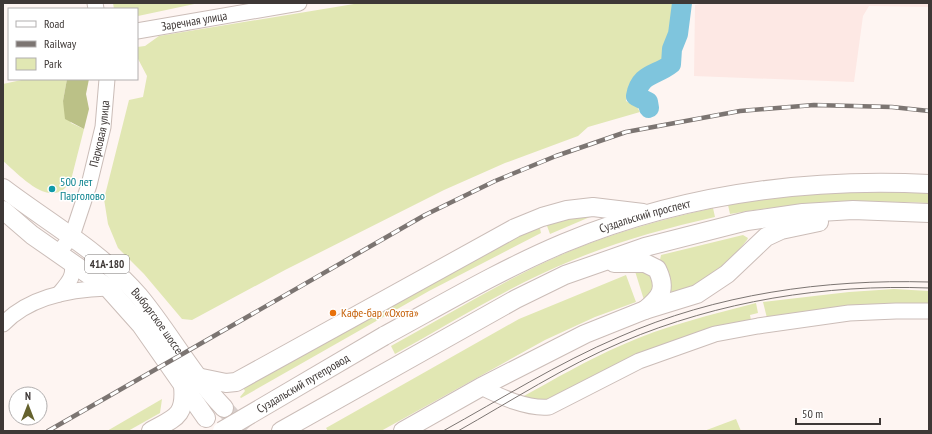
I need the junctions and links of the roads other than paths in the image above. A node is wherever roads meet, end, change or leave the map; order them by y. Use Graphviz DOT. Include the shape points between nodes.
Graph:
graph roads {
  1 [pos="299,3"];
  2 [pos="138,31"];
  3 [pos="108,80"];
  4 [pos="929,184"];
  5 [pos="3,188"];
  6 [pos="3,210"];
  7 [pos="853,210"];
  8 [pos="647,213"];
  9 [pos="929,213"];
  10 [pos="72,236"];
  11 [pos="66,257"];
  12 [pos="596,264"];
  13 [pos="108,288"];
  14 [pos="59,294"];
  15 [pos="645,310"];
  16 [pos="929,311"];
  17 [pos="3,324"];
  18 [pos="384,336"];
  19 [pos="190,382"];
  20 [pos="481,387"];
  21 [pos="224,408"];
  22 [pos="206,418"];
  23 [pos="151,431"];
  24 [pos="222,431"];
  25 [pos="281,431"];
  26 [pos="403,431"];
  1 -- 2 [label="street, Заречная улица"];
  3 -- 10 [label="street, Парковая улица" via="106,108 98,149"];
  4 -- 8 [label="main road, Суздальский проспект" via="840,182 778,188 718,197"];
  5 -- 10 [label="main road, Выборгское шоссе / 41А-180"];
  6 -- 11 [label="main road, Выборгское шоссе / 41А-180"];
  7 -- 9 [label="main road"];
  7 -- 12 [label="main road" via="747,221 645,247"];
  7 -- 15 [label="main road" via="811,225 781,230 766,237 712,286 684,299"];
  8 -- 18 [label="main road, Суздальский проспект" via="602,228 529,259"];
  8 -- 19 [label="main road" via="593,207 567,210 542,217 490,241 236,382"];
  10 -- 11 [label="street, Парковая улица"];
  10 -- 19 [label="main road, Выборгское шоссе / 41А-180" via="97,255 138,296"];
  11 -- 13 [label="main road, Выборгское шоссе / 41А-180"];
  11 -- 14 [label="street" via="74,271 72,278"];
  12 -- 15 [label="main road" via="645,263 657,269 662,284 661,292 658,299"];
  12 -- 25 [label="main road" via="516,299"];
  13 -- 14 [label="street" via="89,288"];
  13 -- 19 [label="main road, Выборгское шоссе / 41А-180"];
  14 -- 17 [label="street" via="26,306"];
  15 -- 20 [label="main road" via="585,334"];
  16 -- 20 [label="street" via="849,314 715,334 639,361 549,407 513,400"];
  18 -- 24 [label="main road, Суздальский путепровод, bridge"];
  19 -- 21 [label="main road, Выборгское шоссе / 41А-180"];
  19 -- 22 [label="main road, Выборгское шоссе / 41А-180"];
  19 -- 23 [label="main road" via="183,408 176,417"];
  20 -- 26 [label="main road"];
}
